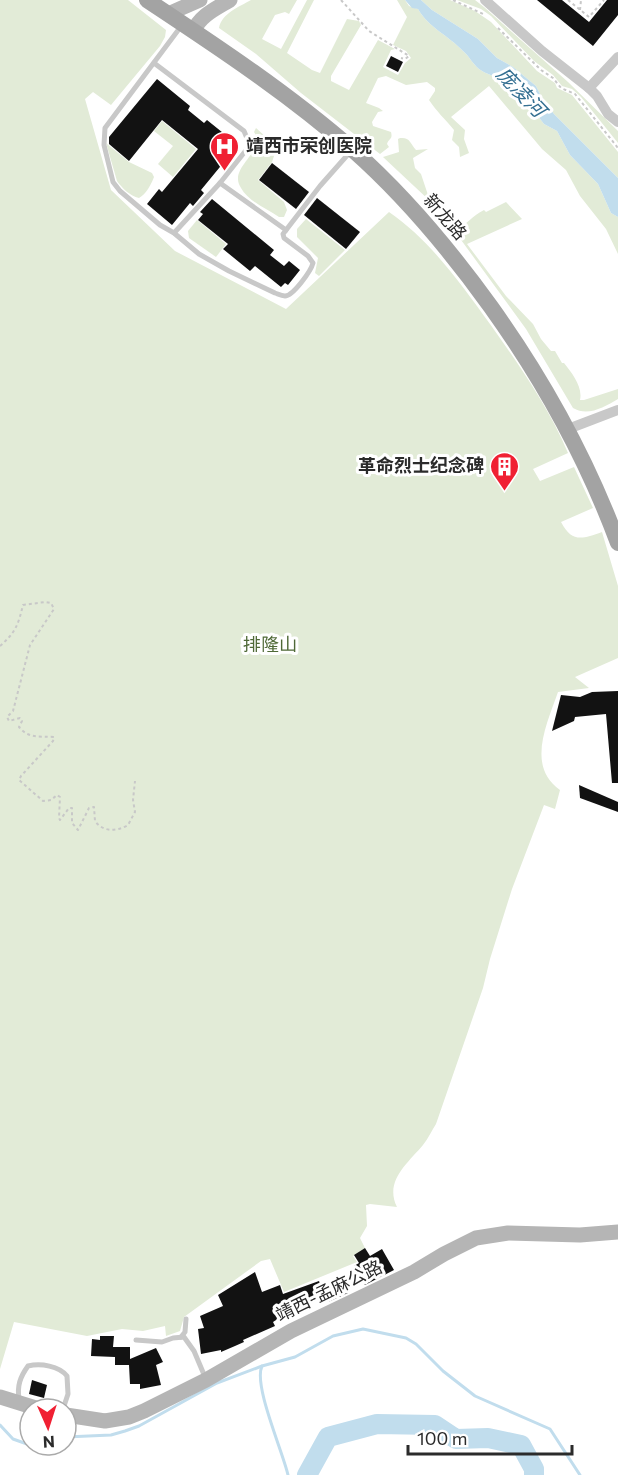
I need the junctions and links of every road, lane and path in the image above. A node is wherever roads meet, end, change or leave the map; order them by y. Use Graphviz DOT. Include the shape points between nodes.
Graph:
graph roads {
  1 [pos="147,0"];
  2 [pos="157,0"];
  3 [pos="200,0"];
  4 [pos="230,0"];
  5 [pos="341,0"];
  6 [pos="453,0"];
  7 [pos="484,0"];
  8 [pos="568,0"];
  9 [pos="580,0"];
  10 [pos="604,0"];
  11 [pos="580,10"];
  12 [pos="485,15"];
  13 [pos="184,20"];
  14 [pos="494,22"];
  15 [pos="618,57"];
  16 [pos="401,58"];
  17 [pos="154,63"];
  18 [pos="589,88"];
  19 [pos="618,122"];
  20 [pos="354,148"];
  21 [pos="618,148"];
  22 [pos="220,183"];
  23 [pos="285,230"];
  24 [pos="174,233"];
  25 [pos="618,410"];
  26 [pos="570,429"];
  27 [pos="618,530"];
  28 [pos="618,543"];
  29 [pos="0,646"];
  30 [pos="135,781"];
  31 [pos="618,1232"];
  32 [pos="186,1319"];
  33 [pos="181,1337"];
  34 [pos="136,1340"];
  35 [pos="206,1380"];
  36 [pos="0,1397"];
  37 [pos="18,1397"];
  38 [pos="67,1397"];
  39 [pos="18,1403"];
  40 [pos="78,1417"];
  1 -- 13 [label="main road, 新龙路"];
  2 -- 13 [label="main road, 新龙路"];
  3 -- 13 [label="main road"];
  4 -- 13 [label="main road" via="202,18"];
  5 -- 16 [label="path" via="369,31 409,56"];
  6 -- 12 [label="path"];
  7 -- 18 [label="street"];
  8 -- 11 [label="path"];
  9 -- 11 [label="path"];
  10 -- 11 [label="path" via="589,17"];
  13 -- 17 [label="lane"];
  13 -- 20 [label="main road, 新龙路" via="271,78"];
  14 -- 21 [label="path" via="561,88 575,94"];
  15 -- 18 [label="street"];
  17 -- 22 [label="lane" via="248,137 247,149"];
  17 -- 24 [label="lane" via="105,128 104,145 113,182 120,191"];
  18 -- 19 [label="street"];
  20 -- 23 [label="lane"];
  20 -- 26 [label="main road, 新龙路" via="401,188 455,247 530,352"];
  22 -- 23 [label="lane"];
  22 -- 24 [label="lane"];
  23 -- 24 [label="lane" via="284,238 313,263 311,271 285,296 217,265"];
  25 -- 26 [label="street"];
  26 -- 27 [label="main road, 新龙路" via="585,451"];
  26 -- 28 [label="main road, 新龙路"];
  29 -- 30 [label="path" via="17,627 23,605 51,603 54,609 30,645 13,711 7,717 9,721 20,718 19,727 25,734 54,737 20,780 44,801 60,797 60,820 72,808 72,823 78,830 93,807 94,820 103,829 128,825 135,812"];
  31 -- 35 [label="main road, 靖西-孟麻公路" via="508,1233 462,1244 414,1272 283,1335"];
  32 -- 33 [label="lane"];
  33 -- 34 [label="lane" via="162,1342"];
  33 -- 35 [label="lane" via="194,1351"];
  35 -- 40 [label="main road, 靖西-孟麻公路" via="129,1417 105,1421"];
  36 -- 39 [label="main road"];
  37 -- 38 [label="lane" via="17,1387 28,1366 42,1365 64,1372"];
}
